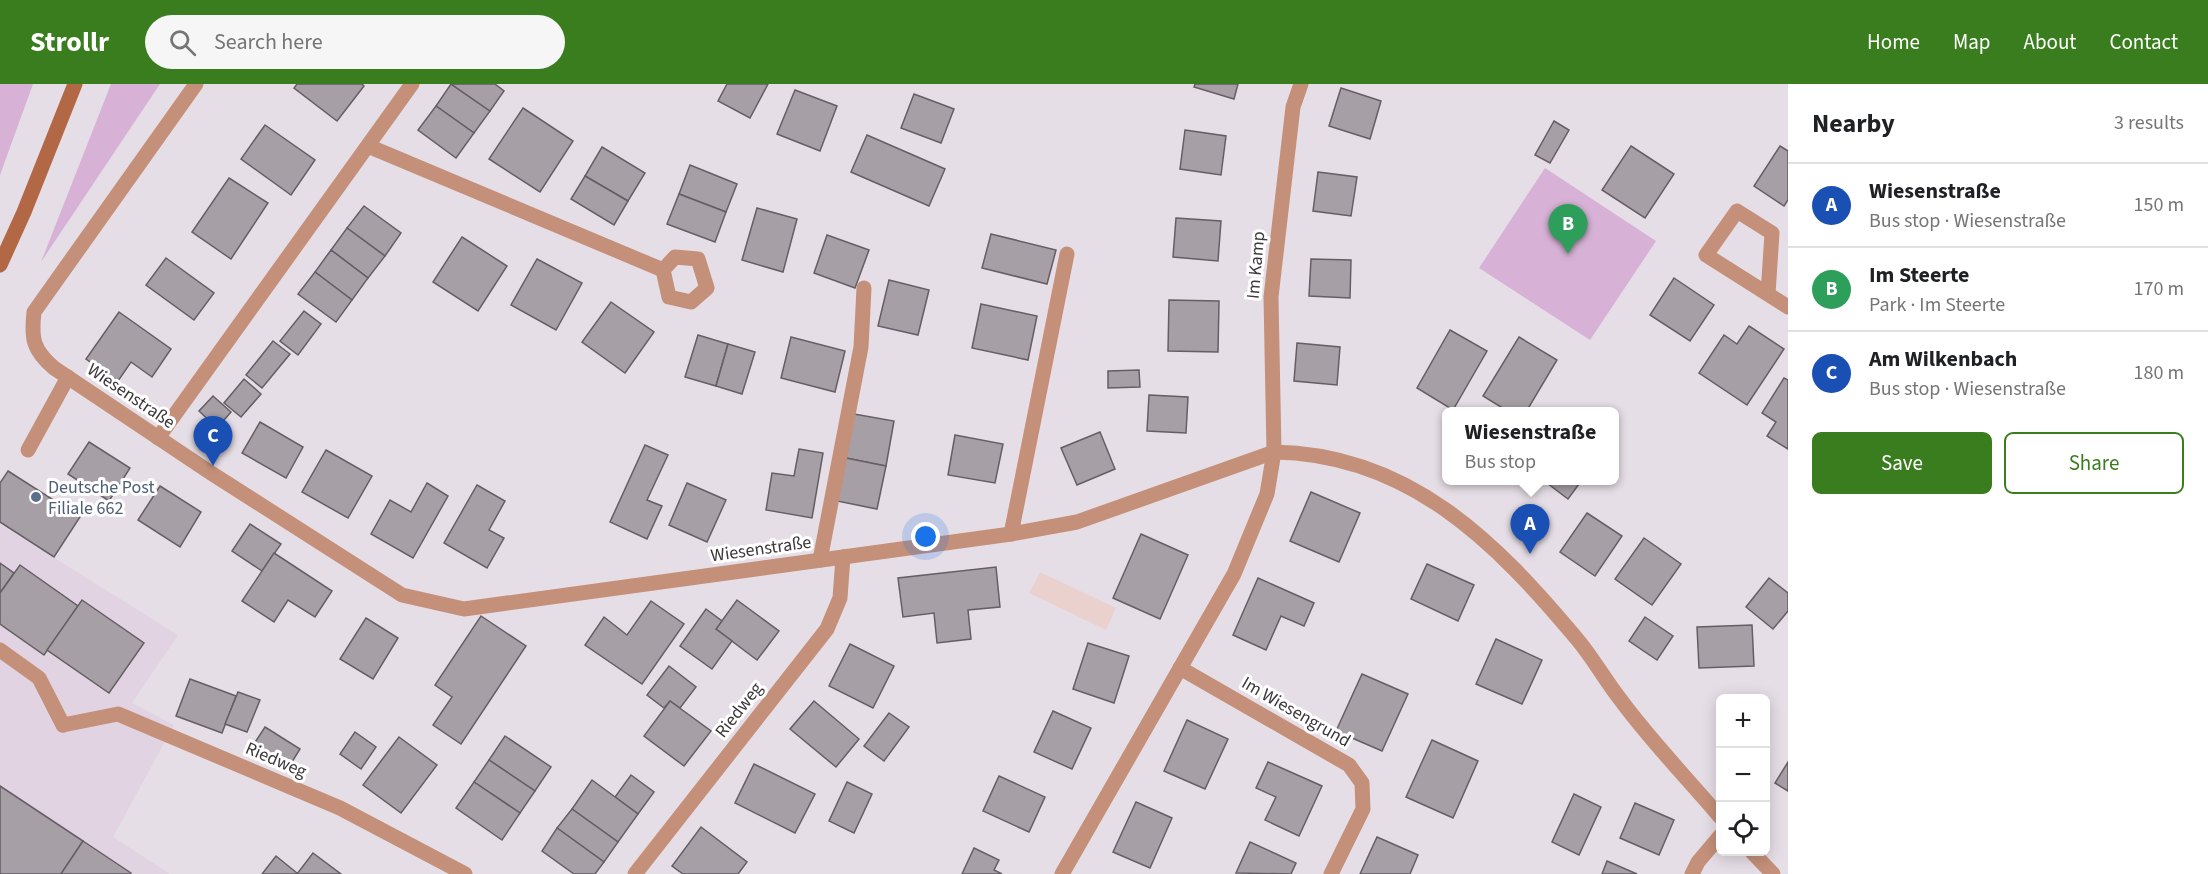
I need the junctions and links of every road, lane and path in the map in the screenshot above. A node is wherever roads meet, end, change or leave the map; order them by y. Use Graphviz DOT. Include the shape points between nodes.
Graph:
graph roads {
  1 [pos="75,84"];
  2 [pos="196,84"];
  3 [pos="412,84"];
  4 [pos="1301,84"];
  5 [pos="368,146"];
  6 [pos="1067,254"];
  7 [pos="0,264"];
  8 [pos="663,270"];
  9 [pos="864,288"];
  10 [pos="1768,294"];
  11 [pos="1788,307"];
  12 [pos="68,377"];
  13 [pos="158,438"];
  14 [pos="28,450"];
  15 [pos="1274,452"];
  16 [pos="1011,534"];
  17 [pos="843,557"];
  18 [pos="820,560"];
  19 [pos="0,650"];
  20 [pos="1180,668"];
  21 [pos="1716,812"];
  22 [pos="1716,841"];
  23 [pos="1756,856"];
  24 [pos="465,874"];
  25 [pos="635,874"];
  26 [pos="1062,874"];
  27 [pos="1331,874"];
  28 [pos="1692,874"];
  29 [pos="1773,874"];
  1 -- 7 [label="main road"];
  2 -- 12 [label="street, Wiesenstraße" via="34,312 31,336 42,357"];
  3 -- 5 [label="street"];
  4 -- 15 [label="street, Im Kamp" via="1293,107 1271,297"];
  5 -- 8 [label="street"];
  5 -- 13 [label="street"];
  6 -- 16 [label="street"];
  9 -- 18 [label="street" via="861,347"];
  10 -- 10 [label="street" via="1772,233 1737,211 1706,255"];
  10 -- 11 [label="street"];
  12 -- 13 [label="street, Wiesenstraße"];
  12 -- 14 [label="street"];
  13 -- 18 [label="street, Wiesenstraße" via="402,595 464,609"];
  15 -- 16 [label="street, Wiesenstraße" via="1077,522"];
  15 -- 20 [label="street" via="1267,494 1234,574"];
  15 -- 21 [label="street, Wiesenstraße" via="1308,452 1365,465 1423,493 1473,531 1512,567 1578,640 1620,700"];
  16 -- 17 [label="street, Wiesenstraße"];
  17 -- 18 [label="street, Wiesenstraße"];
  17 -- 25 [label="street, Riedweg" via="840,598 827,629"];
  19 -- 24 [label="street, Riedweg" via="39,678 63,725 118,714 340,808"];
  20 -- 26 [label="street"];
  20 -- 27 [label="street, Im Wiesengrund" via="1349,765 1362,783 1364,809"];
  22 -- 28 [label="street"];
  23 -- 29 [label="street"];
}
